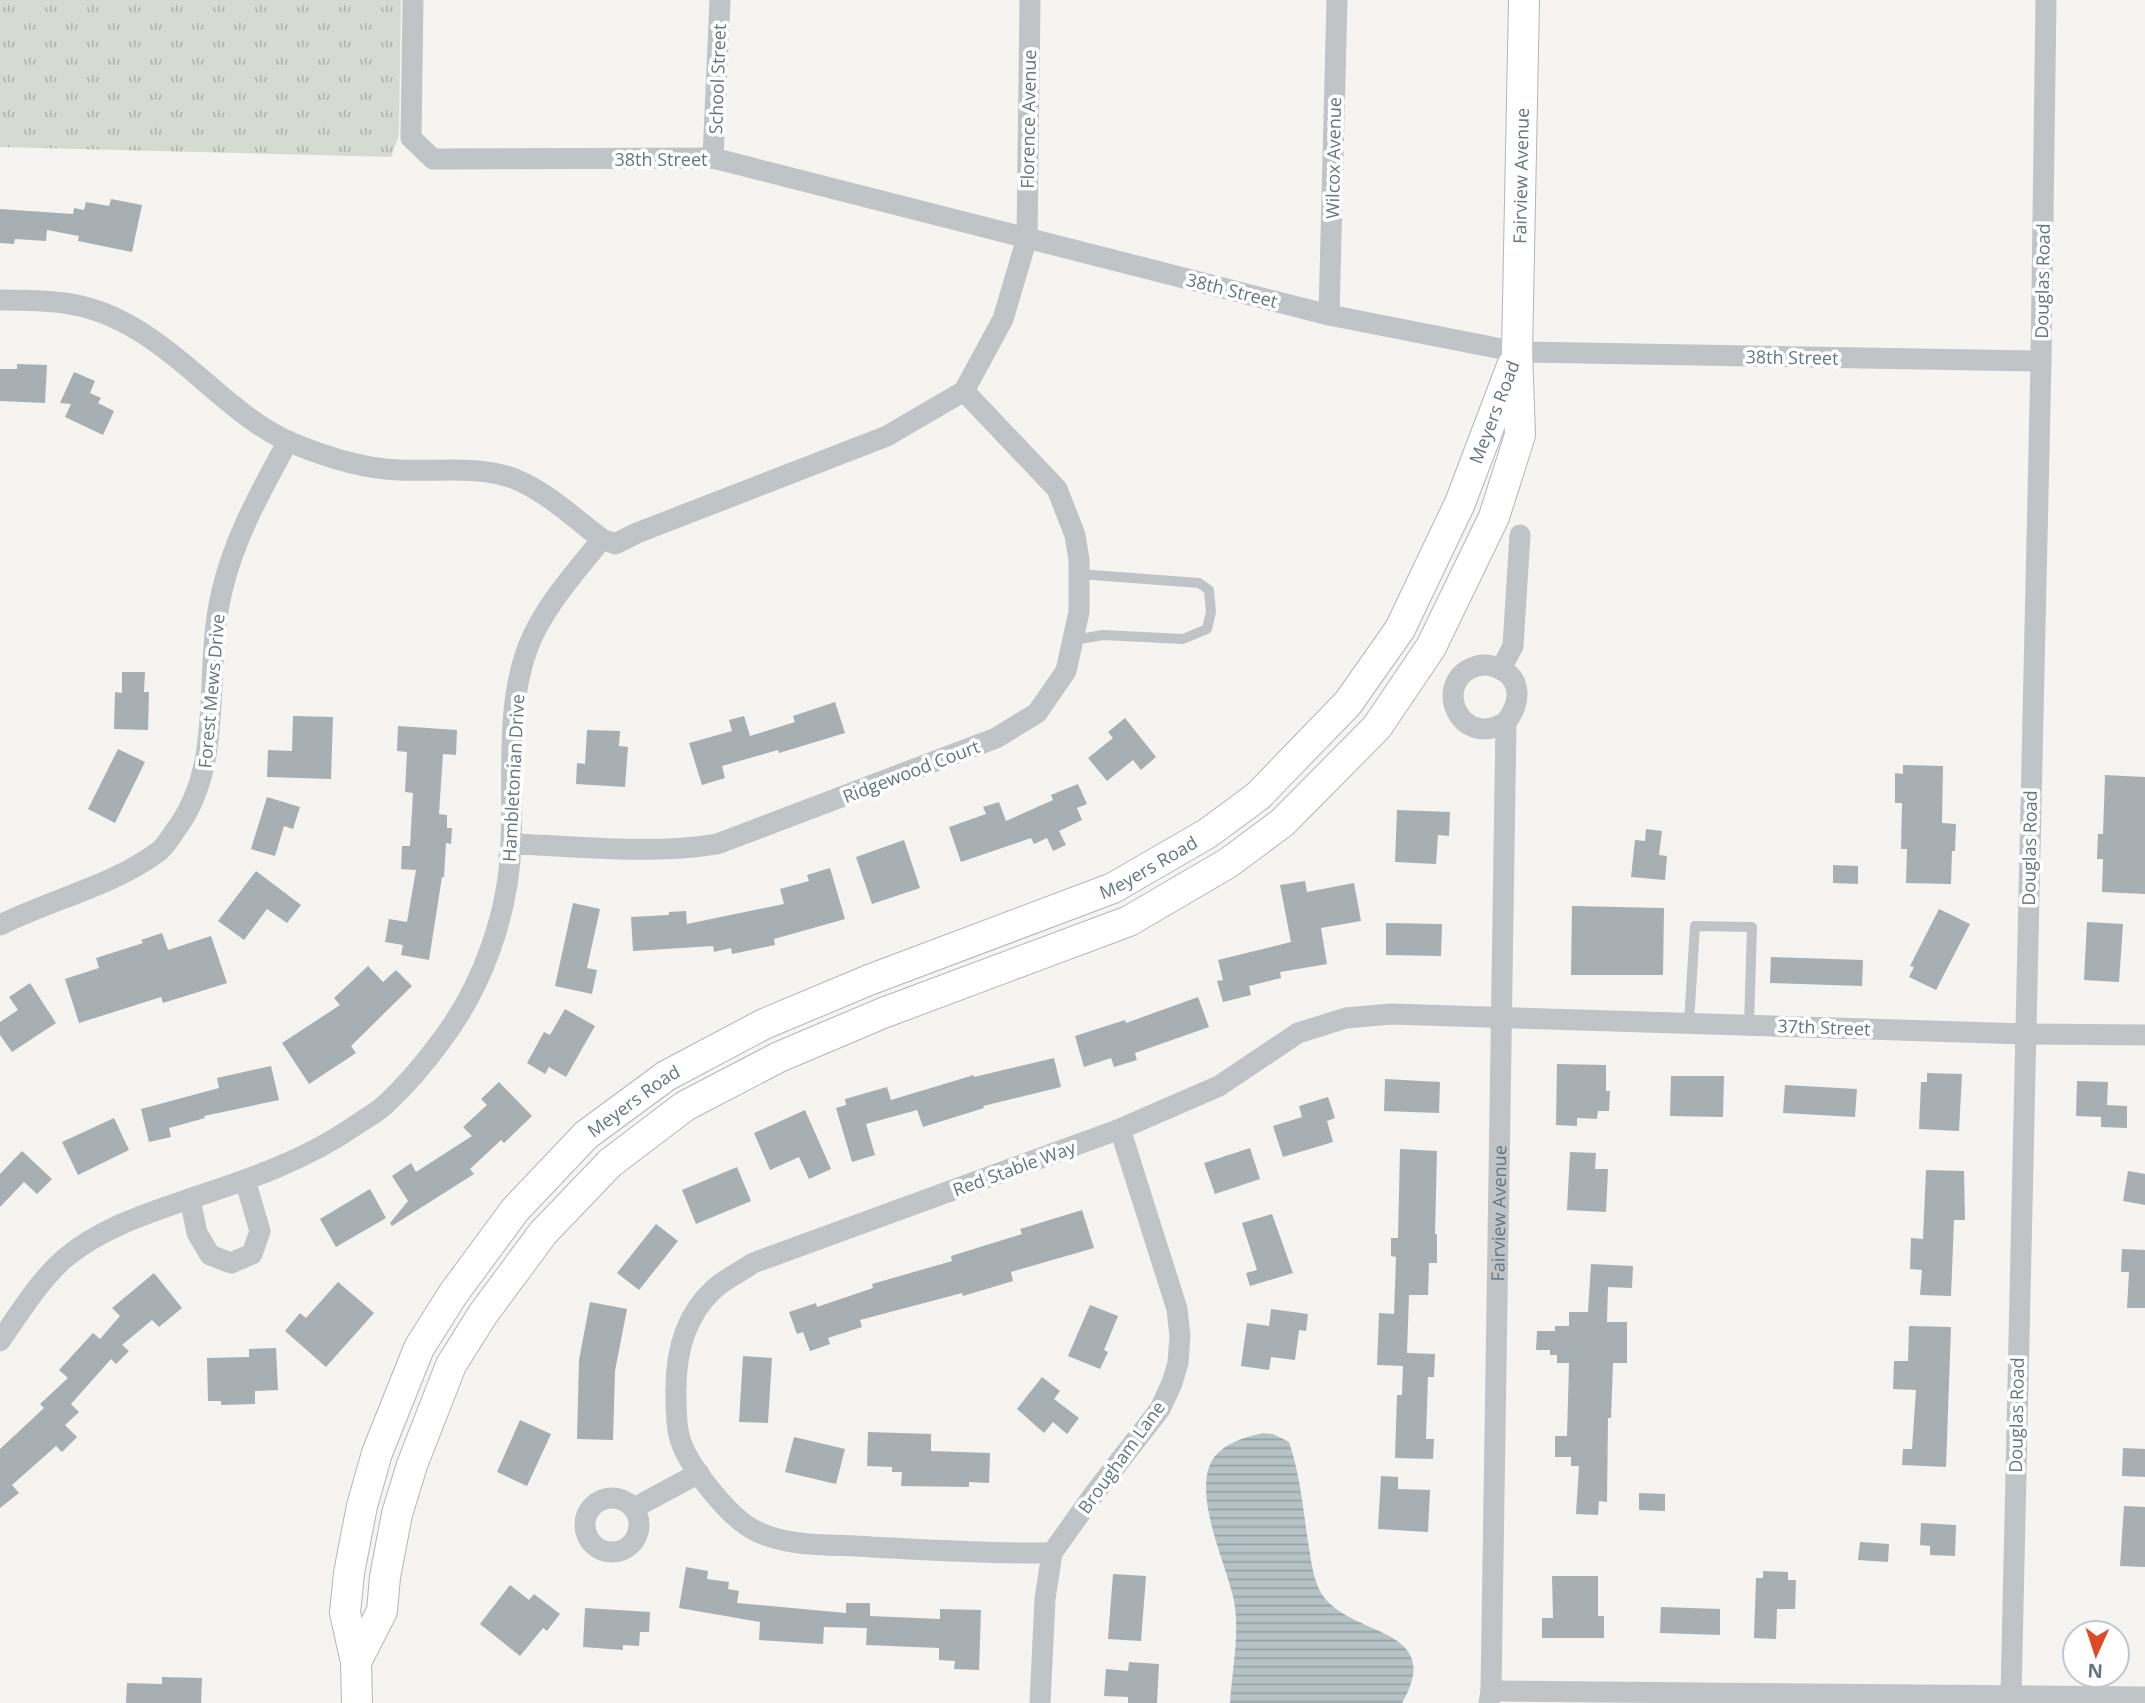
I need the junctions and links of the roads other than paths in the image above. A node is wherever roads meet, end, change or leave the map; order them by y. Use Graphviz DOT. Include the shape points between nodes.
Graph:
graph roads {
  1 [pos="414,0"];
  2 [pos="720,0"];
  3 [pos="1030,0"];
  4 [pos="1337,0"];
  5 [pos="1524,0"];
  6 [pos="2046,0"];
  7 [pos="713,158"];
  8 [pos="1027,238"];
  9 [pos="0,300"];
  10 [pos="1329,315"];
  11 [pos="1517,352"];
  12 [pos="2041,361"];
  13 [pos="964,391"];
  14 [pos="288,441"];
  15 [pos="1520,535"];
  16 [pos="602,539"];
  17 [pos="1079,574"];
  18 [pos="1074,640"];
  19 [pos="1502,669"];
  20 [pos="1506,722"];
  21 [pos="512,844"];
  22 [pos="0,925"];
  23 [pos="1503,1017"];
  24 [pos="1689,1023"];
  25 [pos="1749,1025"];
  26 [pos="2025,1034"];
  27 [pos="2145,1035"];
  28 [pos="1120,1129"];
  29 [pos="245,1180"];
  30 [pos="190,1199"];
  31 [pos="0,1341"];
  32 [pos="699,1473"];
  33 [pos="634,1508"];
  34 [pos="1052,1553"];
  35 [pos="2011,1696"];
  36 [pos="1490,1697"];
  37 [pos="2145,1698"];
  38 [pos="357,1703"];
  39 [pos="1040,1703"];
  1 -- 7 [label="street, 38th Street" via="411,138 433,159"];
  2 -- 7 [label="street, School Street"];
  3 -- 8 [label="street, Florence Avenue"];
  4 -- 10 [label="street, Wilcox Avenue"];
  5 -- 11 [label="street, Fairview Avenue"];
  6 -- 12 [label="street, Douglas Road"];
  7 -- 8 [label="street, 38th Street"];
  8 -- 10 [label="street, 38th Street"];
  8 -- 13 [label="street" via="1003,319"];
  9 -- 14 [label="street" via="65,303 120,320 164,348 239,411"];
  10 -- 11 [label="street, 38th Street"];
  11 -- 12 [label="street, 38th Street"];
  11 -- 38 [label="street, Meyers Road" via="1460,503 1400,629 1349,704 1258,796 1208,833 1113,888 787,1014 666,1076 586,1135 515,1210 419,1348 377,1453 362,1506 345,1613 356,1662"];
  12 -- 26 [label="street, Douglas Road"];
  13 -- 16 [label="street" via="867,444 615,544"];
  13 -- 17 [label="street, Ridgewood Court" via="1057,489 1075,535"];
  14 -- 16 [label="street" via="371,468 502,475 531,487"];
  14 -- 22 [label="street, Forest Mews Drive" via="239,539 222,589 213,649 207,755 190,809 161,850 126,873"];
  15 -- 19 [label="street" via="1513,646"];
  16 -- 21 [label="street, Hambletonian Drive" via="553,600 521,669 515,701"];
  17 -- 18 [label="street, Ridgewood Court"];
  17 -- 18 [label="lane" via="1199,583 1209,590 1210,612 1207,629 1183,639 1103,635"];
  18 -- 21 [label="street, Ridgewood Court" via="1066,671 1037,713 1007,732 738,838 689,849"];
  19 -- 20 [label="street, Fairview Avenue" via="1517,690 1515,710"];
  19 -- 20 [label="street" via="1491,665 1471,668 1458,679 1453,697 1461,718 1474,727 1491,729"];
  20 -- 23 [label="street, Fairview Avenue"];
  21 -- 29 [label="street" via="492,942 478,978 423,1065 386,1105 334,1141"];
  23 -- 24 [label="street, 37th Street"];
  23 -- 28 [label="street, Red Stable Way" via="1391,1014 1329,1022 1282,1042 1212,1090"];
  23 -- 36 [label="street, Fairview Avenue"];
  24 -- 25 [label="street, 37th Street"];
  24 -- 25 [label="lane" via="1695,926 1752,927"];
  25 -- 26 [label="street, 37th Street"];
  26 -- 27 [label="street, 37th Street"];
  26 -- 35 [label="street, Douglas Road"];
  28 -- 32 [label="street, Red Stable Way" via="753,1264 713,1289 692,1317 676,1366 680,1440"];
  28 -- 34 [label="street, Brougham Lane" via="1177,1309 1178,1363 1160,1409"];
  29 -- 30 [label="street"];
  29 -- 30 [label="street" via="260,1231 252,1254 232,1263 210,1255 197,1233"];
  30 -- 31 [label="street" via="121,1224 64,1259"];
  32 -- 33 [label="street"];
  32 -- 34 [label="street, Red Stable Way" via="733,1516 754,1531 790,1542"];
  34 -- 39 [label="street, Brougham Lane"];
  35 -- 36 [label="street"];
  35 -- 37 [label="street"];
}
